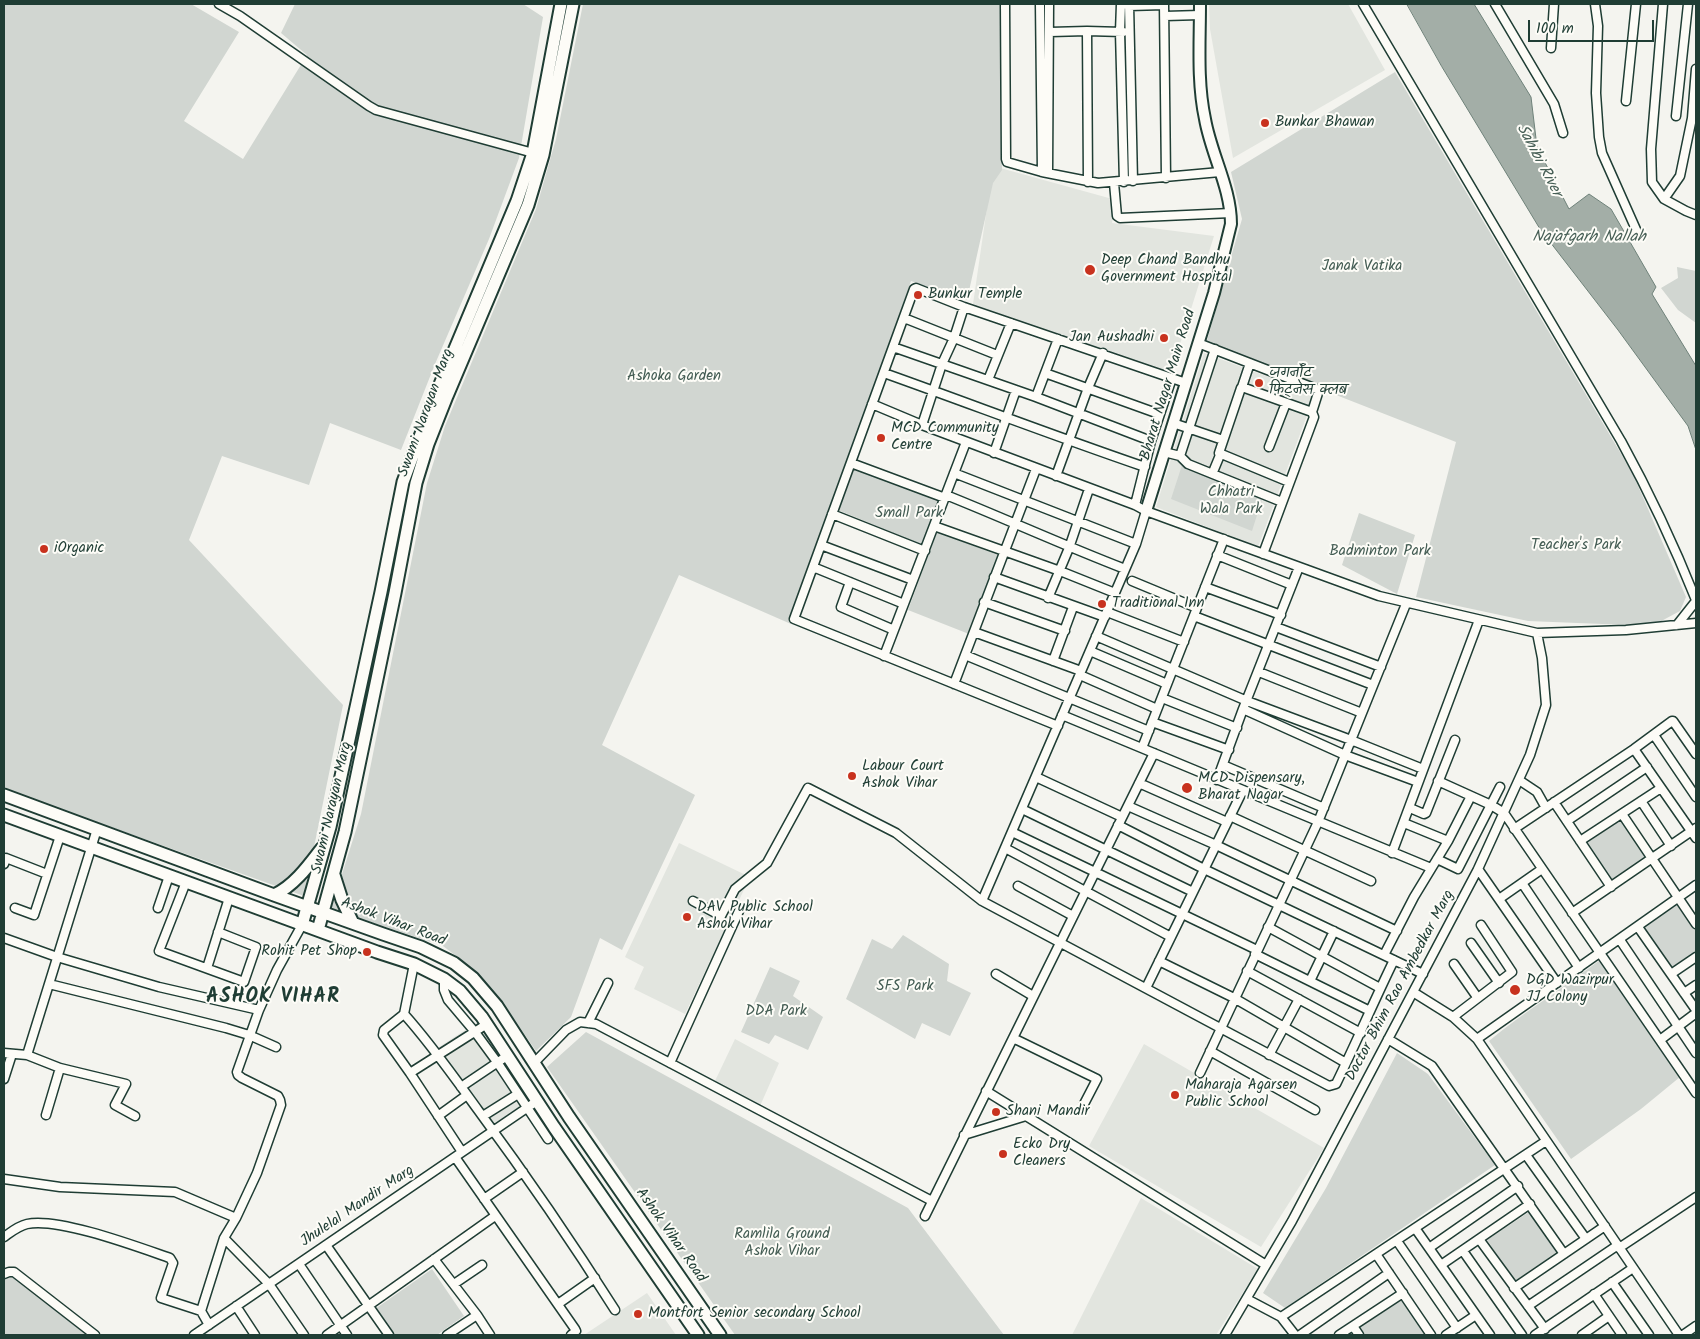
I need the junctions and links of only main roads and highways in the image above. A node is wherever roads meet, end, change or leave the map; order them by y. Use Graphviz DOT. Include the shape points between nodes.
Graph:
graph roads {
  1 [pos="561,4"];
  2 [pos="572,4"];
  3 [pos="538,154"];
  4 [pos="4,795"];
  5 [pos="4,815"];
  6 [pos="326,842"];
  7 [pos="334,873"];
  8 [pos="274,895"];
  9 [pos="308,907"];
  10 [pos="323,912"];
  11 [pos="353,923"];
  12 [pos="302,925"];
  13 [pos="318,930"];
  14 [pos="698,1335"];
  15 [pos="720,1335"];
  1 -- 3 [label="main road, Swami Narayan Marg"];
  2 -- 3 [label="main road, Swami Narayan Marg"];
  3 -- 6 [label="main road, Swami Narayan Marg" via="440,384 403,482"];
  3 -- 7 [label="main road, Swami Narayan Marg" via="528,206 447,396 416,483 389,625"];
  4 -- 8 [label="main road, Ashok Vihar Road"];
  5 -- 12 [label="main road, Ashok Vihar Road"];
  6 -- 8 [label="main road" via="288,887"];
  6 -- 9 [label="main road, Swami Narayan Marg"];
  7 -- 10 [label="main road, Swami Narayan Marg"];
  7 -- 11 [label="main road"];
  8 -- 9 [label="main road, Ashok Vihar Road"];
  9 -- 10 [label="main road, Ashok Vihar Road"];
  9 -- 12 [label="main road, Swami Narayan Marg"];
  10 -- 11 [label="main road, Ashok Vihar Road"];
  10 -- 13 [label="main road, Swami Narayan Marg"];
  11 -- 15 [label="main road, Ashok Vihar Road" via="421,946 454,963 497,1006 569,1117"];
  12 -- 13 [label="main road, Ashok Vihar Road"];
  13 -- 14 [label="main road, Ashok Vihar Road" via="414,964 460,991 487,1024 502,1059 532,1104"];
}
